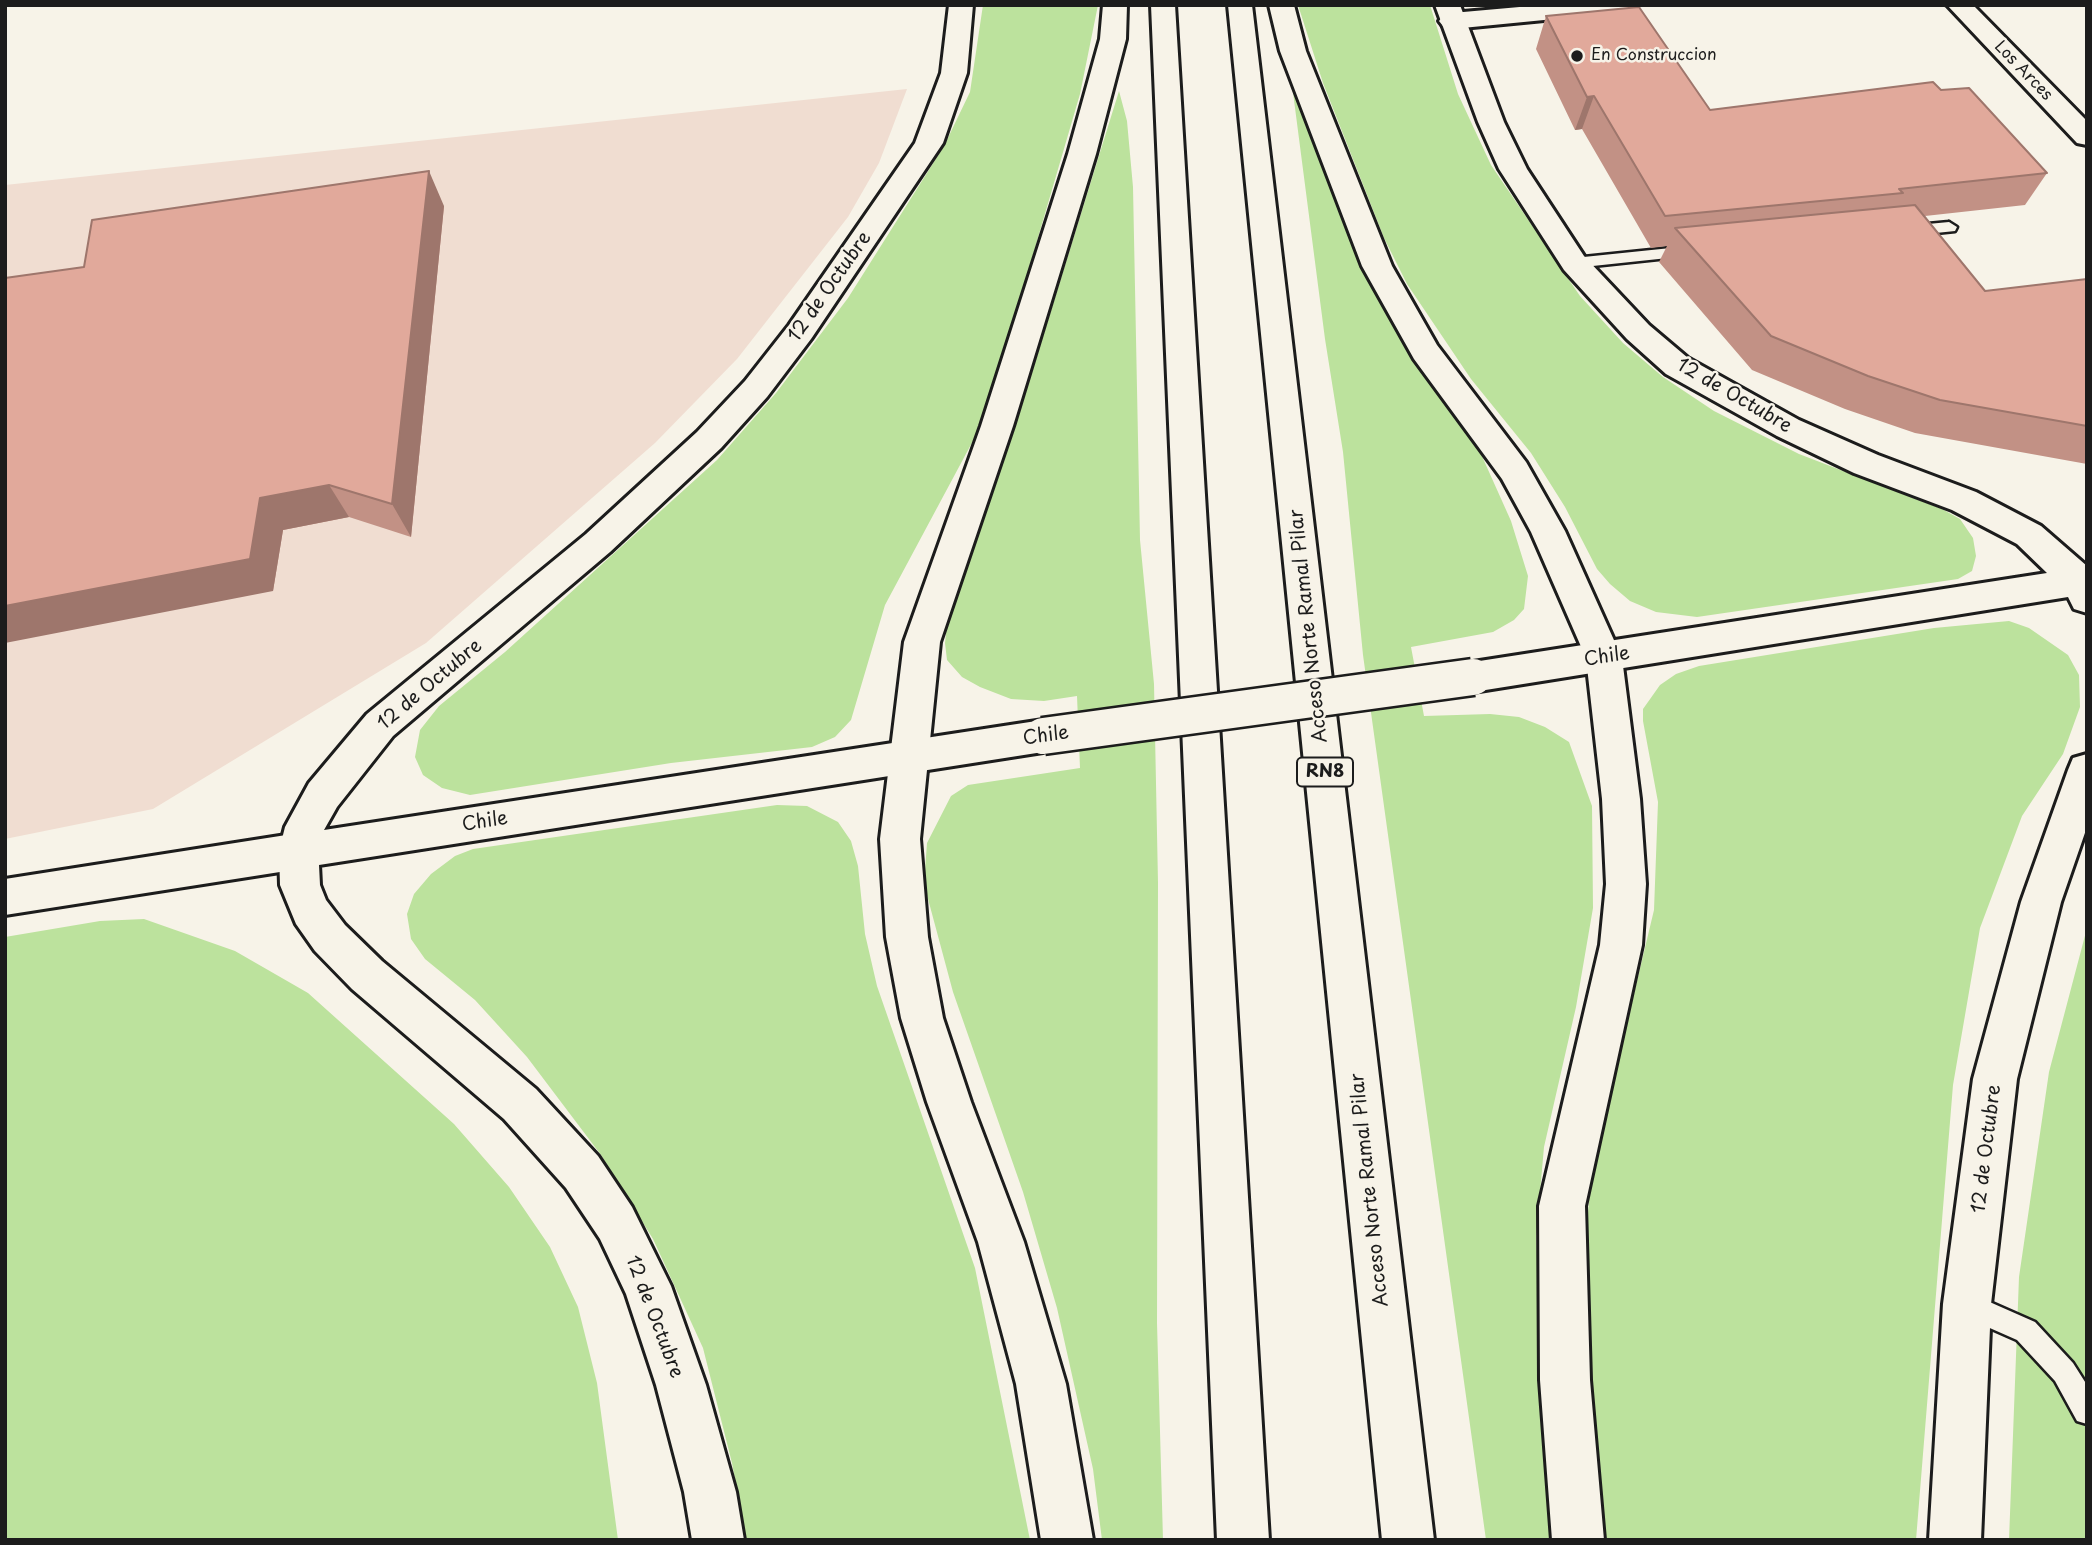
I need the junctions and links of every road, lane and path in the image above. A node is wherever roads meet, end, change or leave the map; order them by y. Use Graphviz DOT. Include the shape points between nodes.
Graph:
graph roads {
  1 [pos="961,5"];
  2 [pos="1115,5"];
  3 [pos="1163,5"];
  4 [pos="1240,5"];
  5 [pos="1280,5"];
  6 [pos="1626,5"];
  7 [pos="1959,5"];
  8 [pos="1449,13"];
  9 [pos="2087,137"];
  10 [pos="1949,226"];
  11 [pos="1894,232"];
  12 [pos="1713,249"];
  13 [pos="1574,263"];
  14 [pos="2084,587"];
  15 [pos="1604,657"];
  16 [pos="909,757"];
  17 [pos="2087,770"];
  18 [pos="299,851"];
  19 [pos="5,897"];
  20 [pos="1966,1304"];
  21 [pos="2087,1411"];
  22 [pos="718,1540"];
  23 [pos="1067,1540"];
  24 [pos="1243,1540"];
  25 [pos="1408,1540"];
  26 [pos="1578,1540"];
  27 [pos="1955,1540"];
  1 -- 18 [label="main road, 12 de Octubre" via="954,73 929,143 756,389 709,440 598,543 380,725 323,795 305,827"];
  2 -- 16 [label="main road" via="1113,38 1083,154 922,642"];
  3 -- 24 [label="main road"];
  4 -- 25 [label="main road, Acceso Norte Ramal Pilar / RN8"];
  5 -- 15 [label="main road" via="1293,51 1377,266 1425,351 1514,471 1548,531"];
  6 -- 8 [label="main road"];
  7 -- 9 [label="main road, Los Arces"];
  8 -- 13 [label="main road, 12 de Octubre" via="1513,169"];
  10 -- 11 [label="lane"];
  12 -- 13 [label="lane"];
  13 -- 14 [label="main road, 12 de Octubre" via="1604,299 1677,366 1788,428 1964,501 2029,535"];
  14 -- 15 [label="main road, Chile"];
  15 -- 16 [label="main road, Chile, bridge"];
  15 -- 26 [label="main road" via="1626,884 1621,945 1562,1206 1565,1380"];
  16 -- 18 [label="main road, Chile"];
  16 -- 23 [label="main road" via="900,839 907,937 922,1018 1001,1242 1041,1384"];
  17 -- 20 [label="main road, 12 de Octubre" via="2041,902 1995,1079"];
  18 -- 19 [label="main road, Chile"];
  18 -- 22 [label="main road, 12 de Octubre" via="300,885 310,911 330,938 367,975 520,1104 582,1172 616,1223 647,1286 681,1385"];
  20 -- 21 [label="lane" via="2026,1331 2064,1372"];
  20 -- 27 [label="main road, 12 de Octubre"];
}
